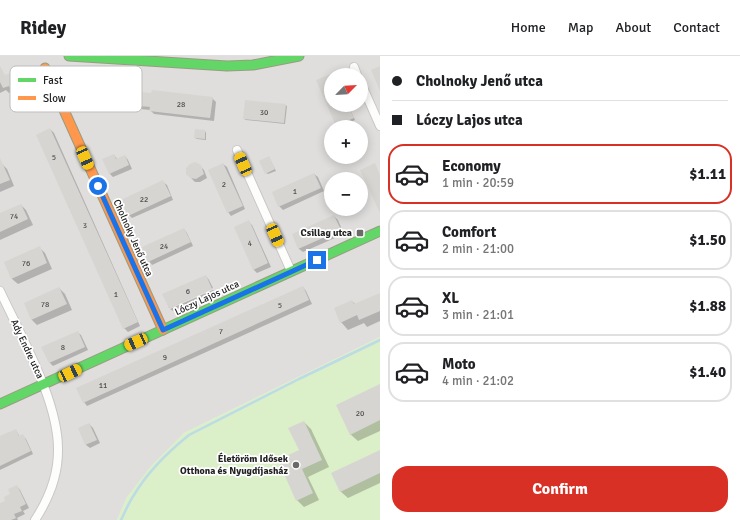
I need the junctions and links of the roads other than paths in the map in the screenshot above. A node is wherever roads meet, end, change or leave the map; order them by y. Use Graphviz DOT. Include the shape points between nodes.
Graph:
graph roads {
  1 [pos="69,56"];
  2 [pos="299,56"];
  3 [pos="368,99"];
  4 [pos="65,112"];
  5 [pos="380,126"];
  6 [pos="237,150"];
  7 [pos="380,231"];
  8 [pos="291,271"];
  9 [pos="0,291"];
  10 [pos="163,330"];
  11 [pos="43,385"];
  12 [pos="0,404"];
  13 [pos="36,520"];
  1 -- 2 [label="street" via="227,66 253,65"];
  3 -- 5 [label="street"];
  4 -- 10 [label="street, Cholnoky Jenő utca"];
  6 -- 8 [label="street"];
  7 -- 8 [label="street, Lóczy Lajos utca"];
  8 -- 10 [label="street, Lóczy Lajos utca"];
  9 -- 11 [label="street, Ady Endre utca"];
  10 -- 11 [label="street, Lóczy Lajos utca"];
  11 -- 12 [label="street, Lóczy Lajos utca"];
  11 -- 13 [label="street, Ady Endre utca" via="54,418 59,452 49,495"];
}
